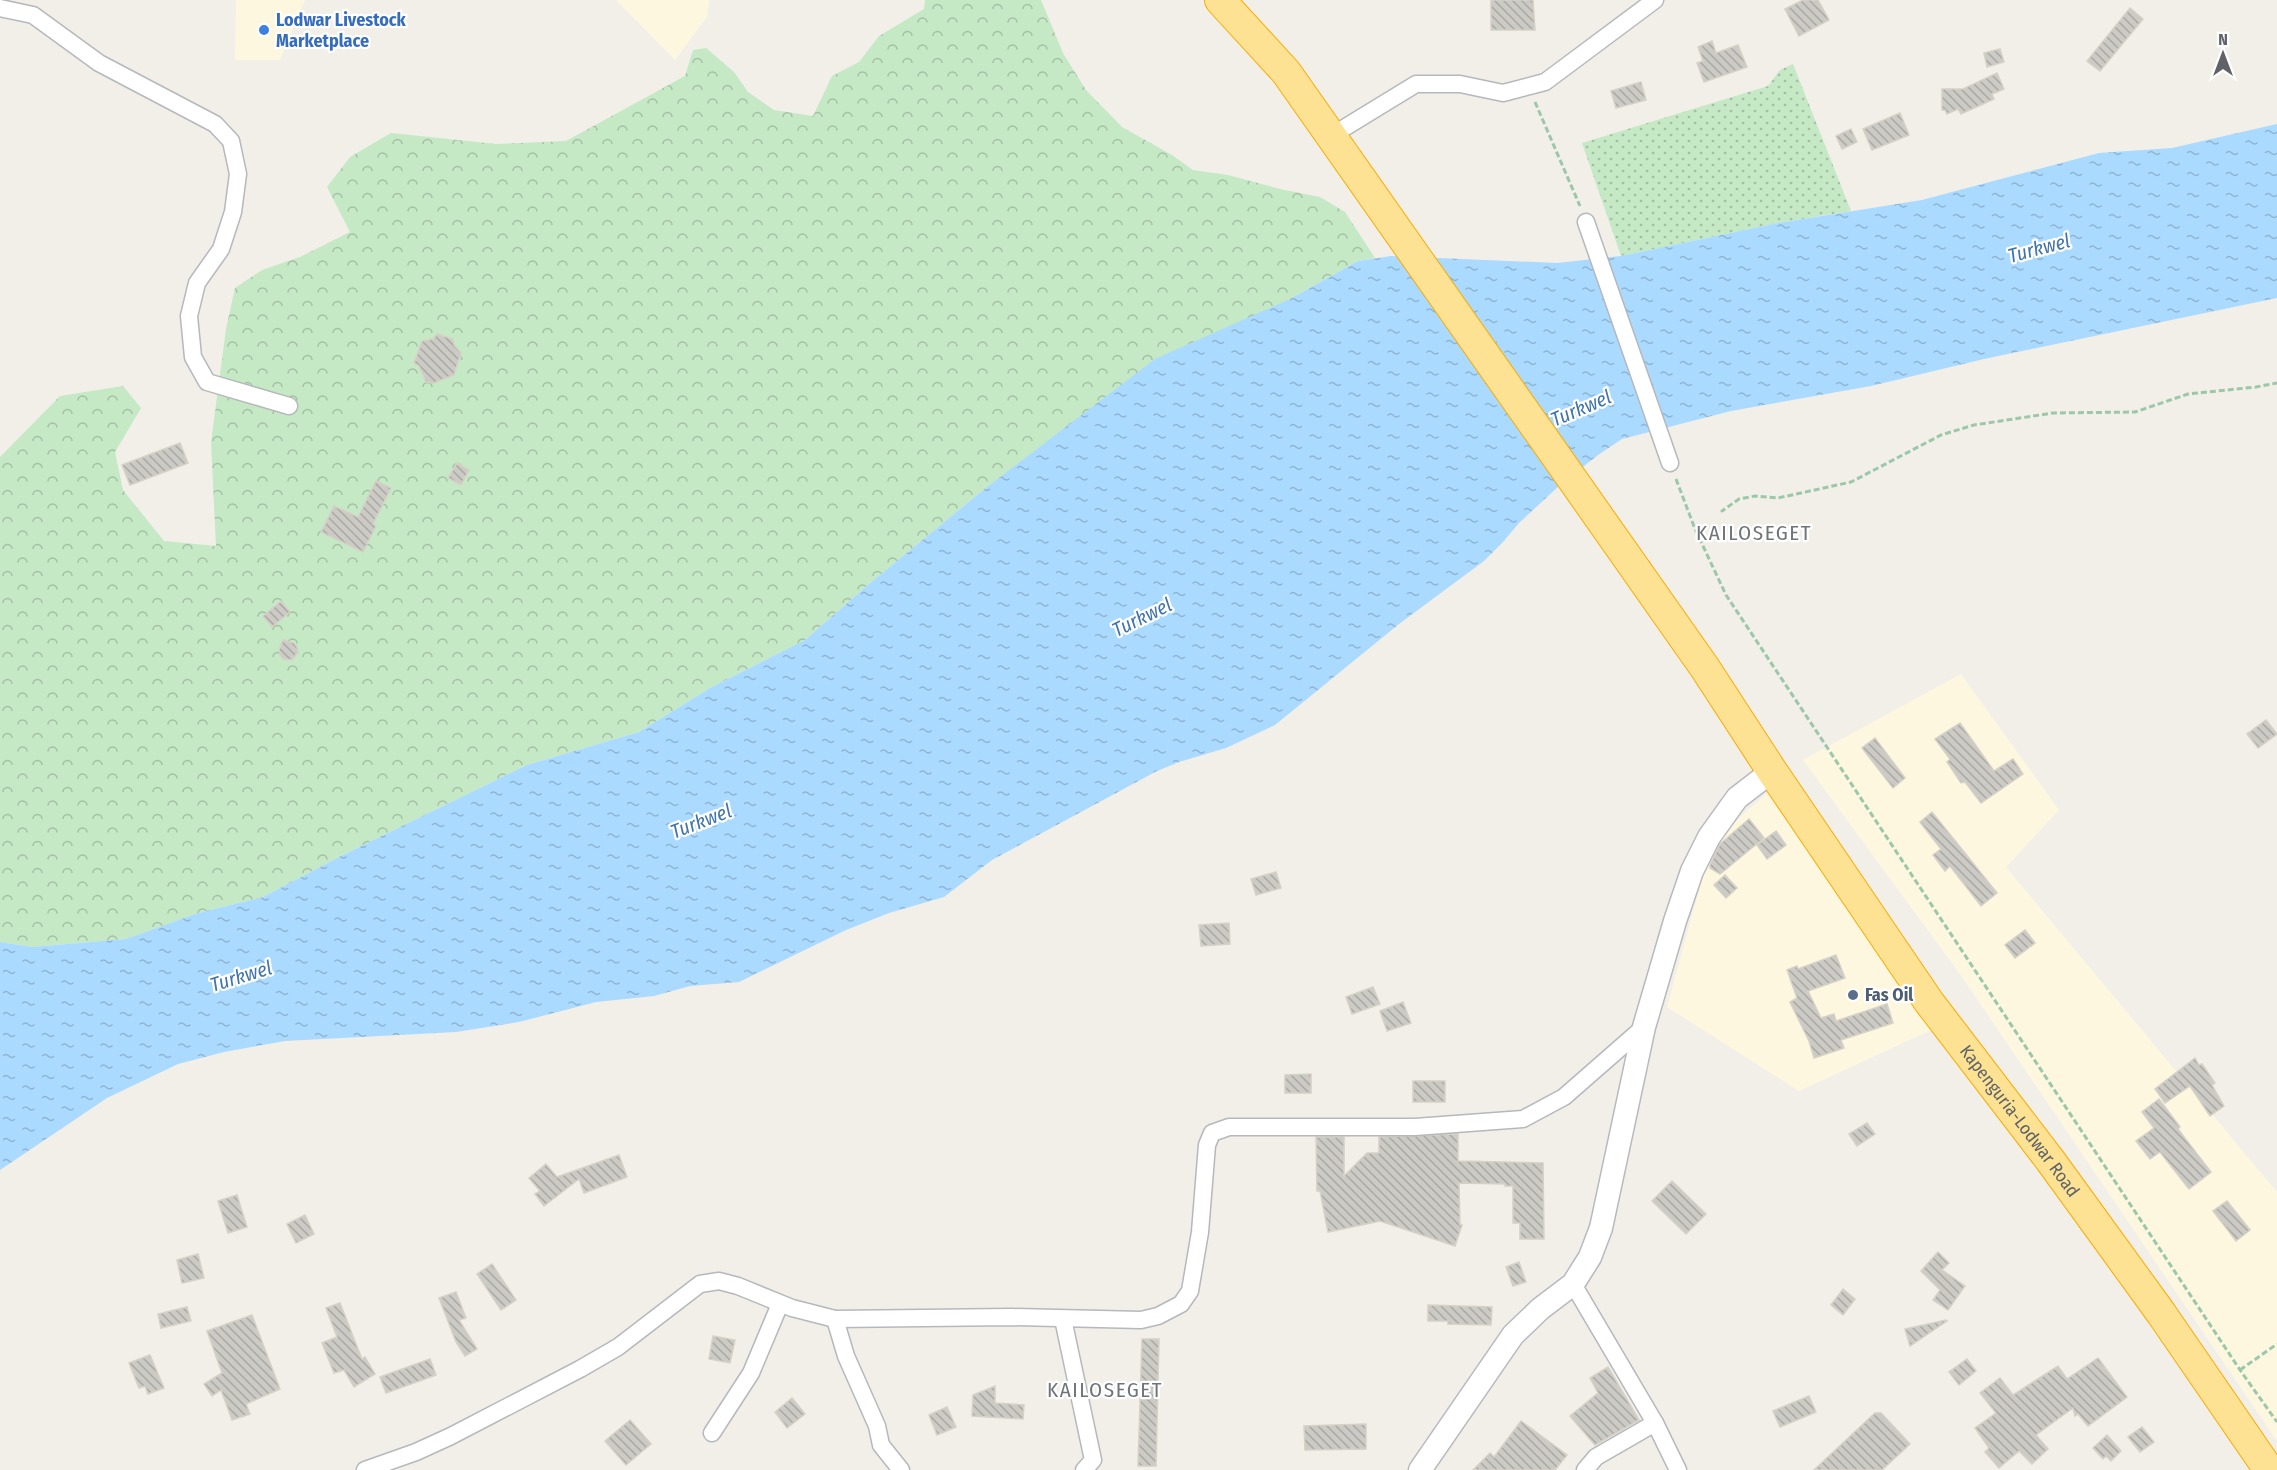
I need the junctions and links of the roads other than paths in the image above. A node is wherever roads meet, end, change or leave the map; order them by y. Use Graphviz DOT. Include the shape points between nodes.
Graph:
graph roads {
  1 [pos="1220,0"];
  2 [pos="1655,0"];
  3 [pos="0,8"];
  4 [pos="1331,136"];
  5 [pos="1586,222"];
  6 [pos="289,406"];
  7 [pos="1670,463"];
  8 [pos="1772,771"];
  9 [pos="1644,1027"];
  10 [pos="1573,1284"];
  11 [pos="780,1304"];
  12 [pos="835,1319"];
  13 [pos="1063,1319"];
  14 [pos="1655,1424"];
  15 [pos="712,1433"];
  16 [pos="365,1470"];
  17 [pos="901,1470"];
  18 [pos="1084,1470"];
  19 [pos="1420,1470"];
  20 [pos="1585,1470"];
  21 [pos="1678,1470"];
  22 [pos="2269,1470"];
  1 -- 4 [label="highway, Kapenguria-Lodwar Road" via="1286,72"];
  2 -- 4 [label="street" via="1545,82 1503,93 1460,84 1416,84"];
  3 -- 6 [label="street" via="33,15 99,63 215,124 231,141 238,174 232,212 221,249 197,283 192,300 189,316 193,357 207,382"];
  4 -- 8 [label="highway, Kapenguria-Lodwar Road" via="1705,668"];
  5 -- 7 [label="street"];
  8 -- 9 [label="street" via="1737,798 1709,837 1678,911"];
  8 -- 22 [label="highway, Kapenguria-Lodwar Road" via="1929,1002 2050,1160"];
  9 -- 10 [label="street" via="1601,1228 1590,1257"];
  9 -- 13 [label="street" via="1564,1097 1523,1119 1415,1127 1228,1127 1212,1133 1207,1145 1200,1232 1190,1291 1182,1305 1141,1320"];
  10 -- 14 [label="street"];
  10 -- 19 [label="street" via="1513,1335"];
  11 -- 12 [label="street"];
  11 -- 15 [label="street" via="751,1373"];
  11 -- 16 [label="street" via="719,1281 700,1284 618,1347 580,1369 442,1440"];
  12 -- 13 [label="street"];
  12 -- 17 [label="street" via="881,1445"];
  13 -- 18 [label="street" via="1093,1460"];
  14 -- 20 [label="street" via="1596,1457"];
  14 -- 21 [label="street"];
}
